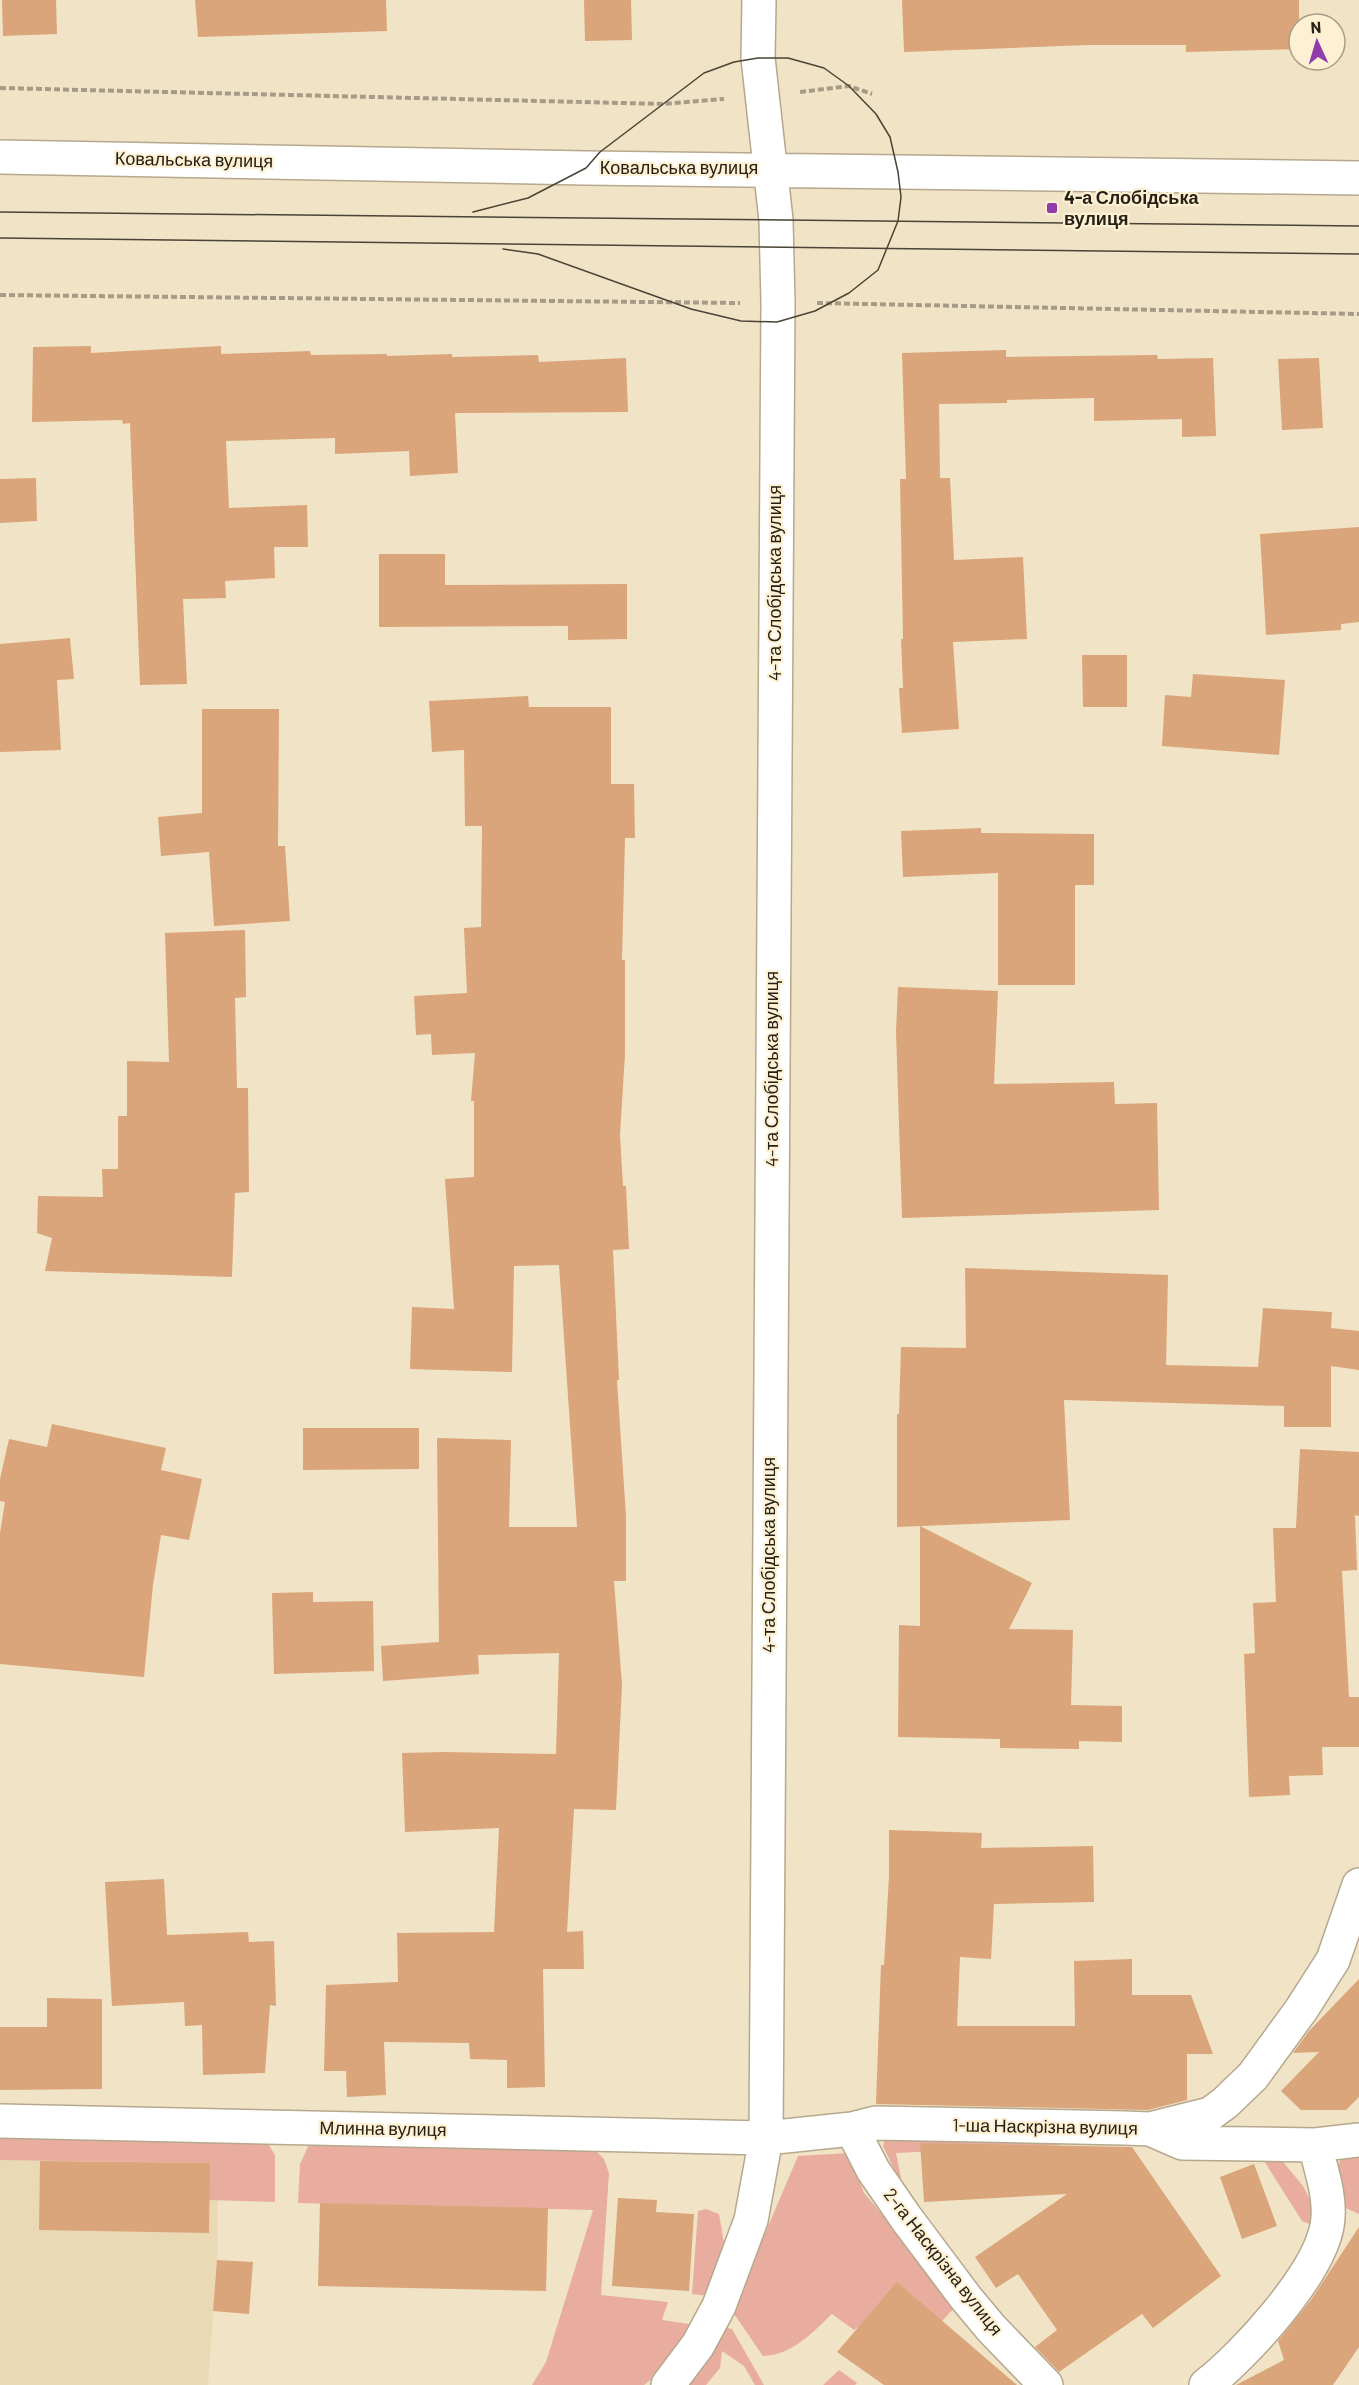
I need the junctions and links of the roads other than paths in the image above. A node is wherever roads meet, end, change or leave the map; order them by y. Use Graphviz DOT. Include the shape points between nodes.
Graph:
graph roads {
  1 [pos="759,0"];
  2 [pos="0,157"];
  3 [pos="771,169"];
  4 [pos="1359,178"];
  5 [pos="1359,1885"];
  6 [pos="1346,1961"];
  7 [pos="0,2121"];
  8 [pos="852,2129"];
  9 [pos="1150,2129"];
  10 [pos="766,2138"];
  11 [pos="1359,2140"];
  12 [pos="1315,2145"];
  13 [pos="668,2385"];
  14 [pos="1046,2385"];
  15 [pos="1206,2385"];
  1 -- 3 [label="street, 4-та Слобідська вулиця" via="758,58"];
  2 -- 3 [label="street, Ковальська вулиця"];
  3 -- 4 [label="street, Ковальська вулиця"];
  3 -- 10 [label="street, 4-та Слобідська вулиця" via="778,303"];
  5 -- 6 [label="street"];
  6 -- 9 [label="street" via="1301,2010 1252,2076 1225,2103 1210,2114"];
  7 -- 10 [label="street, Млинна вулиця"];
  8 -- 9 [label="street, 1-ша Наскрізна вулиця" via="876,2123"];
  8 -- 10 [label="street, 1-ша Наскрізна вулиця"];
  8 -- 14 [label="street, 2-га Наскрізна вулиця" via="873,2170 966,2298"];
  9 -- 12 [label="street, 1-ша Наскрізна вулиця" via="1182,2143"];
  10 -- 13 [label="street, 4-та Слобідська вулиця" via="752,2220 719,2306 698,2345"];
  11 -- 12 [label="street, 1-ша Наскрізна вулиця"];
  12 -- 15 [label="street" via="1328,2210 1327,2227 1318,2251 1300,2282 1252,2343"];
}
